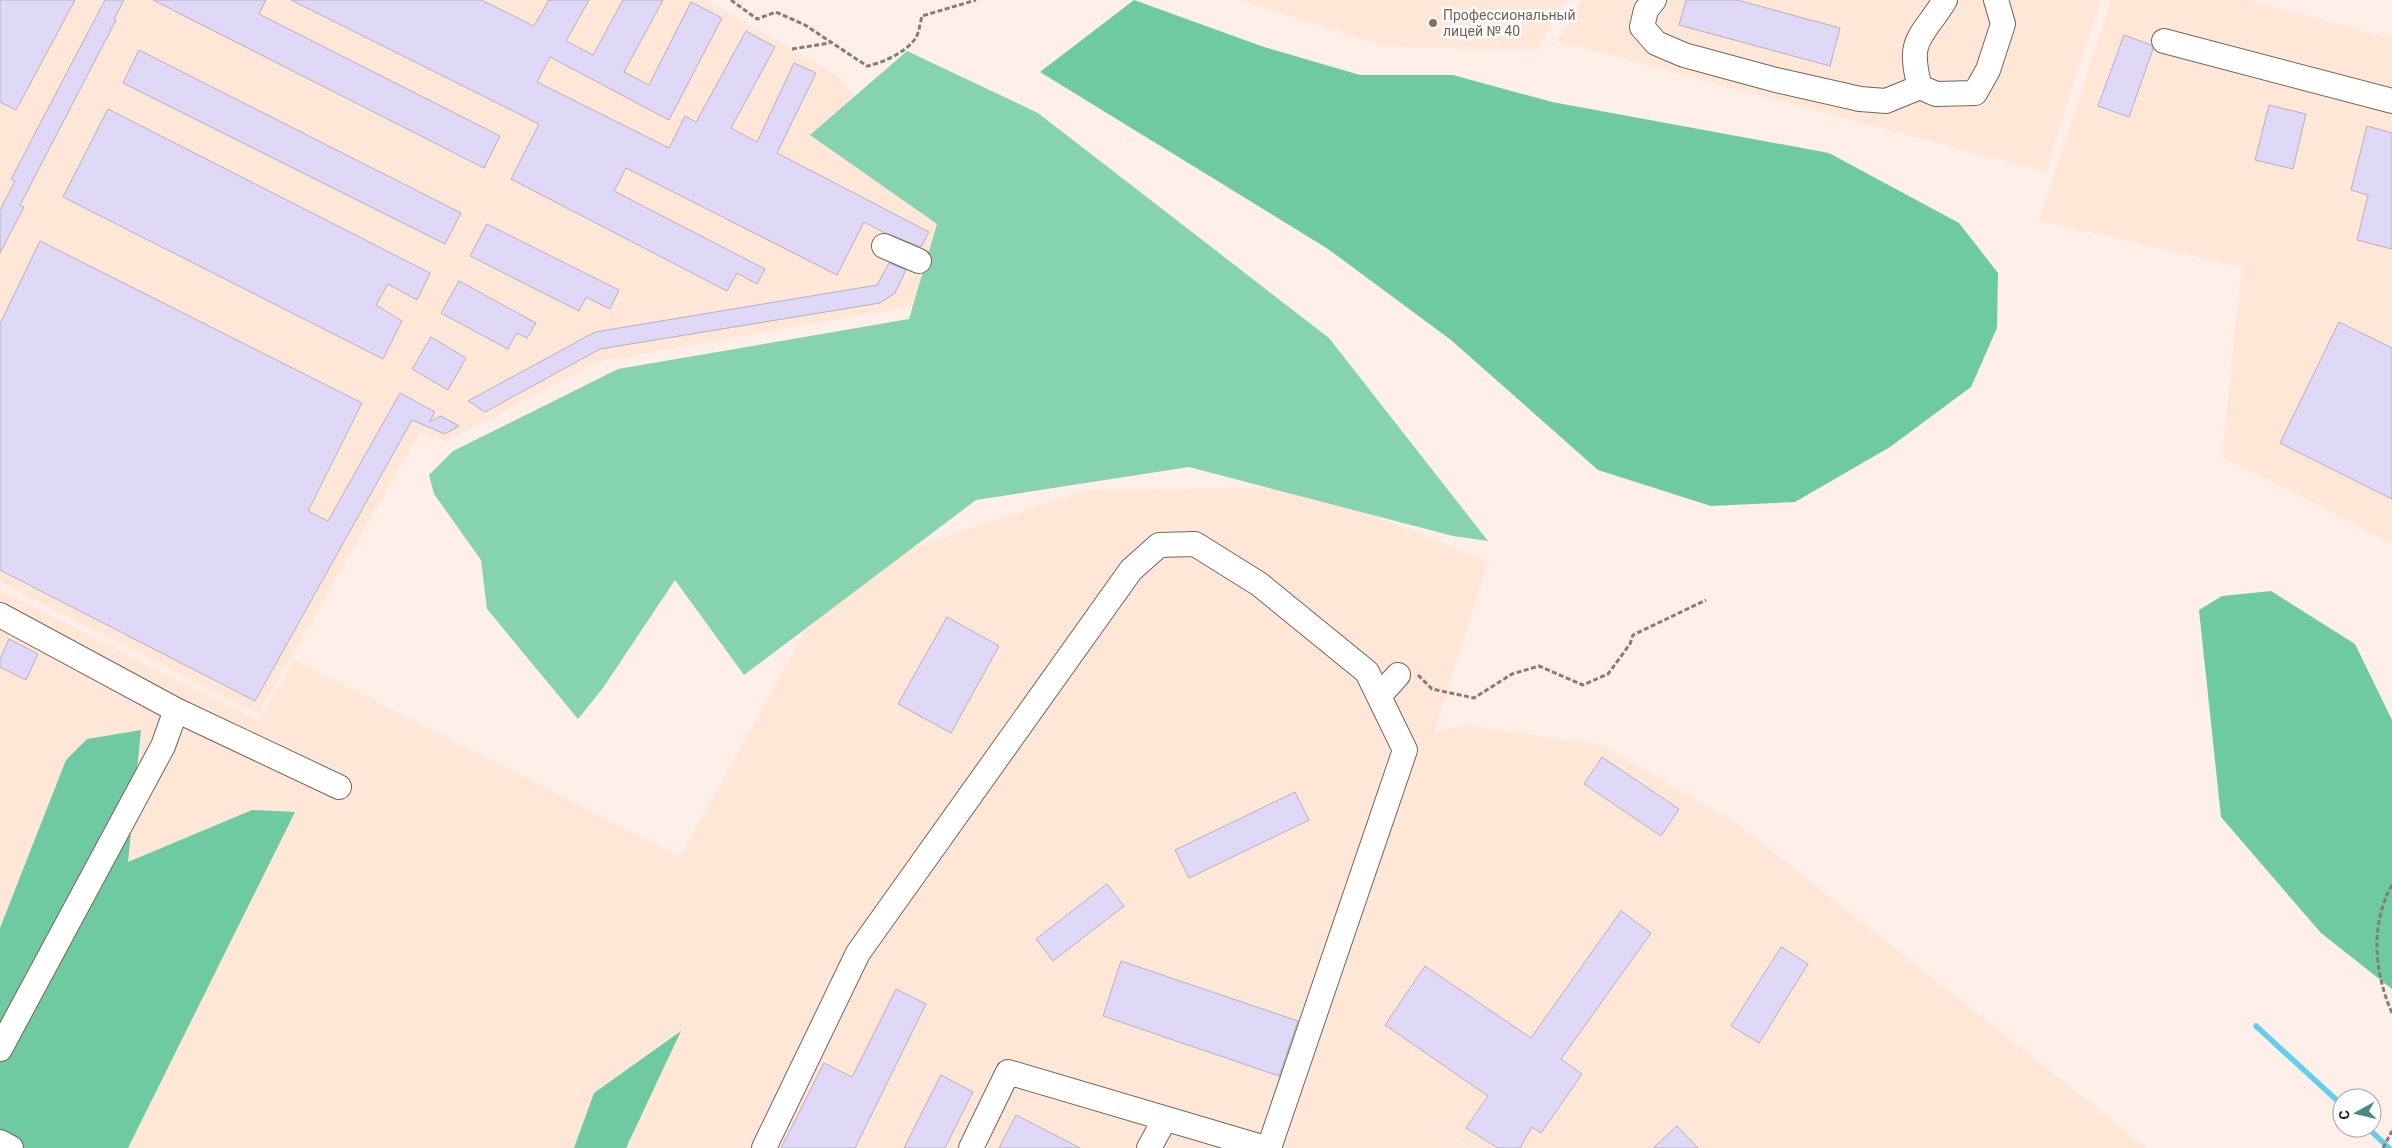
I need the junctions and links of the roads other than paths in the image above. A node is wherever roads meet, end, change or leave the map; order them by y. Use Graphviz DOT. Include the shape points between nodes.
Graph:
graph roads {
  1 [pos="1654,0"];
  2 [pos="1945,0"];
  3 [pos="1996,0"];
  4 [pos="2164,42"];
  5 [pos="1920,87"];
  6 [pos="2392,101"];
  7 [pos="884,246"];
  8 [pos="919,261"];
  9 [pos="0,615"];
  10 [pos="1398,675"];
  11 [pos="1379,696"];
  12 [pos="176,710"];
  13 [pos="339,787"];
  14 [pos="0,1049"];
  15 [pos="1165,1119"];
  16 [pos="0,1142"];
  17 [pos="11,1148"];
  18 [pos="764,1148"];
  19 [pos="971,1148"];
  20 [pos="1150,1148"];
  21 [pos="1265,1148"];
  22 [pos="1270,1148"];
  1 -- 5 [label="lane" via="1646,10 1642,27 1656,42 1684,55 1860,99 1886,102"];
  2 -- 5 [label="lane" via="1916,42 1914,67"];
  3 -- 5 [label="lane" via="2002,24 1988,70 1975,93 1936,94"];
  4 -- 6 [label="lane"];
  7 -- 8 [label="lane"];
  9 -- 12 [label="lane"];
  10 -- 11 [label="lane"];
  11 -- 18 [label="lane" via="1367,672 1259,584 1195,544 1159,545 1131,570 858,952"];
  11 -- 22 [label="lane" via="1405,750"];
  12 -- 13 [label="lane"];
  12 -- 14 [label="lane" via="163,746"];
  15 -- 19 [label="lane" via="1008,1072"];
  15 -- 20 [label="lane"];
  15 -- 21 [label="lane"];
  16 -- 17 [label="lane"];
}
